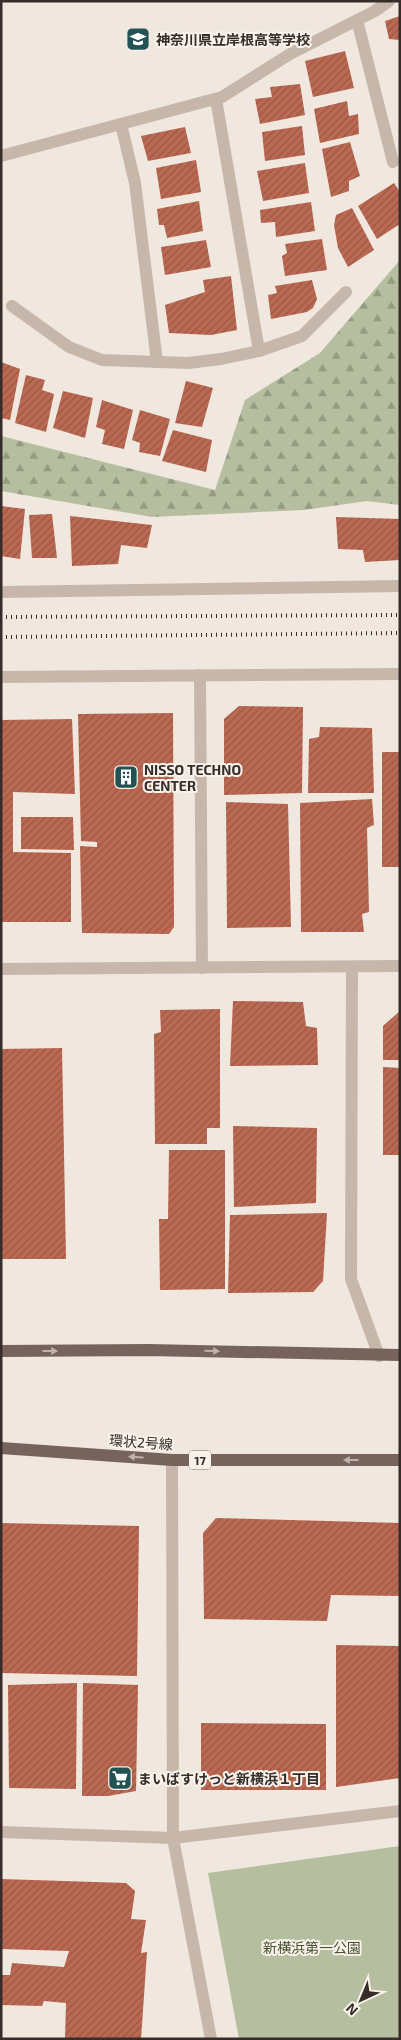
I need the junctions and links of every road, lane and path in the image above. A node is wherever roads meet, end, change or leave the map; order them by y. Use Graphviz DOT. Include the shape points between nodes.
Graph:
graph roads {
  1 [pos="389,1"];
  2 [pos="357,20"];
  3 [pos="216,99"];
  4 [pos="121,124"];
  5 [pos="1,156"];
  6 [pos="393,162"];
  7 [pos="346,292"];
  8 [pos="12,306"];
  9 [pos="258,351"];
  10 [pos="157,362"];
  11 [pos="400,586"];
  12 [pos="1,592"];
  13 [pos="400,674"];
  14 [pos="200,675"];
  15 [pos="1,677"];
  16 [pos="400,966"];
  17 [pos="352,967"];
  18 [pos="202,968"];
  19 [pos="1,969"];
  20 [pos="1,1351"];
  21 [pos="400,1355"];
  22 [pos="378,1356"];
  23 [pos="1,1448"];
  24 [pos="172,1460"];
  25 [pos="400,1460"];
  26 [pos="400,1811"];
  27 [pos="1,1832"];
  28 [pos="173,1838"];
  29 [pos="211,2039"];
  1 -- 2 [label="street"];
  2 -- 3 [label="street" via="290,54"];
  2 -- 6 [label="street"];
  3 -- 4 [label="street"];
  3 -- 9 [label="street"];
  4 -- 5 [label="street"];
  4 -- 10 [label="street" via="135,183"];
  7 -- 9 [label="street" via="302,336"];
  8 -- 10 [label="street" via="69,347 102,360"];
  9 -- 10 [label="street" via="188,363"];
  11 -- 12 [label="street"];
  13 -- 14 [label="street"];
  14 -- 15 [label="street"];
  14 -- 18 [label="street"];
  16 -- 17 [label="street"];
  17 -- 18 [label="street"];
  17 -- 22 [label="street" via="351,1280"];
  18 -- 19 [label="street"];
  20 -- 22 [label="main road, one-way" via="148,1350"];
  21 -- 22 [label="main road"];
  24 -- 23 [label="main road, 環状2号線 / 17, one-way"];
  25 -- 24 [label="main road, 環状2号線 / 17, one-way"];
  24 -- 28 [label="street"];
  26 -- 28 [label="street"];
  27 -- 28 [label="street"];
  28 -- 29 [label="street"];
}
